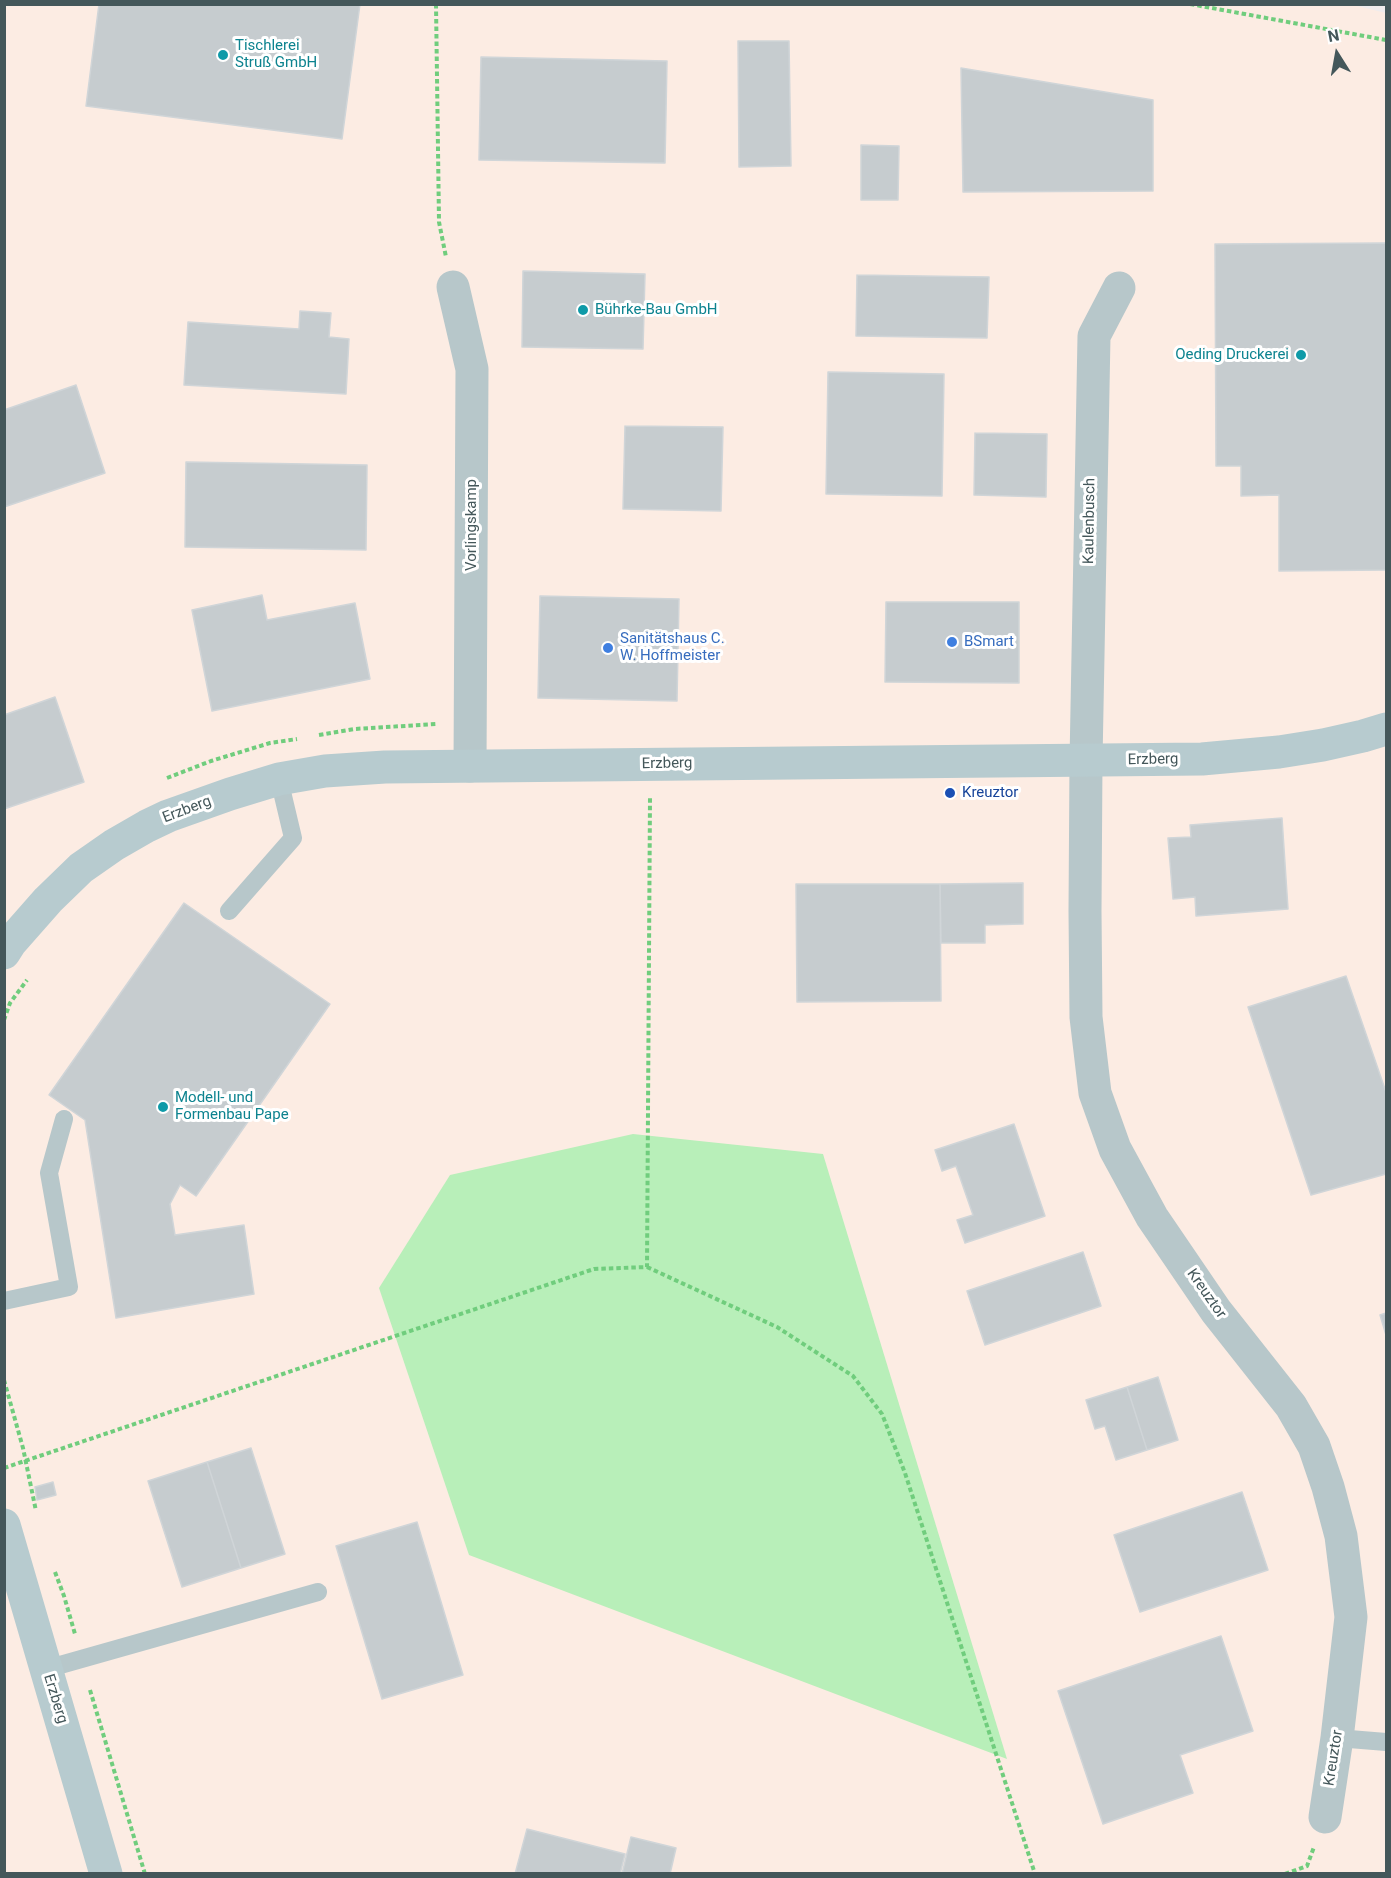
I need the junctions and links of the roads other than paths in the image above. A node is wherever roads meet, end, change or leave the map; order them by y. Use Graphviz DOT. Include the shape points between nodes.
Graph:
graph roads {
  1 [pos="453,287"];
  2 [pos="1119,288"];
  3 [pos="1386,729"];
  4 [pos="1086,761"];
  5 [pos="470,766"];
  6 [pos="279,779"];
  7 [pos="230,910"];
  8 [pos="7,944"];
  9 [pos="64,1119"];
  10 [pos="4,1301"];
  11 [pos="4,1525"];
  12 [pos="318,1592"];
  13 [pos="46,1669"];
  14 [pos="1337,1738"];
  15 [pos="1386,1742"];
  16 [pos="1325,1816"];
  17 [pos="106,1874"];
  1 -- 5 [label="street, Vorlingskamp" via="472,369"];
  2 -- 4 [label="street, Kaulenbusch" via="1094,336"];
  3 -- 4 [label="street, Erzberg" via="1279,752 1202,759"];
  4 -- 5 [label="street, Erzberg"];
  4 -- 14 [label="street, Kreuztor" via="1086,1017 1095,1093 1115,1149 1152,1217 1216,1311 1291,1406 1314,1446 1341,1536 1351,1617"];
  5 -- 6 [label="street, Erzberg" via="325,771"];
  6 -- 7 [label="lane" via="293,838"];
  6 -- 8 [label="street, Erzberg" via="168,816 114,845 81,868"];
  9 -- 10 [label="lane" via="49,1173 69,1287"];
  11 -- 13 [label="street, Erzberg"];
  12 -- 13 [label="lane"];
  13 -- 17 [label="street, Erzberg"];
  14 -- 15 [label="lane"];
  14 -- 16 [label="street, Kreuztor"];
}
